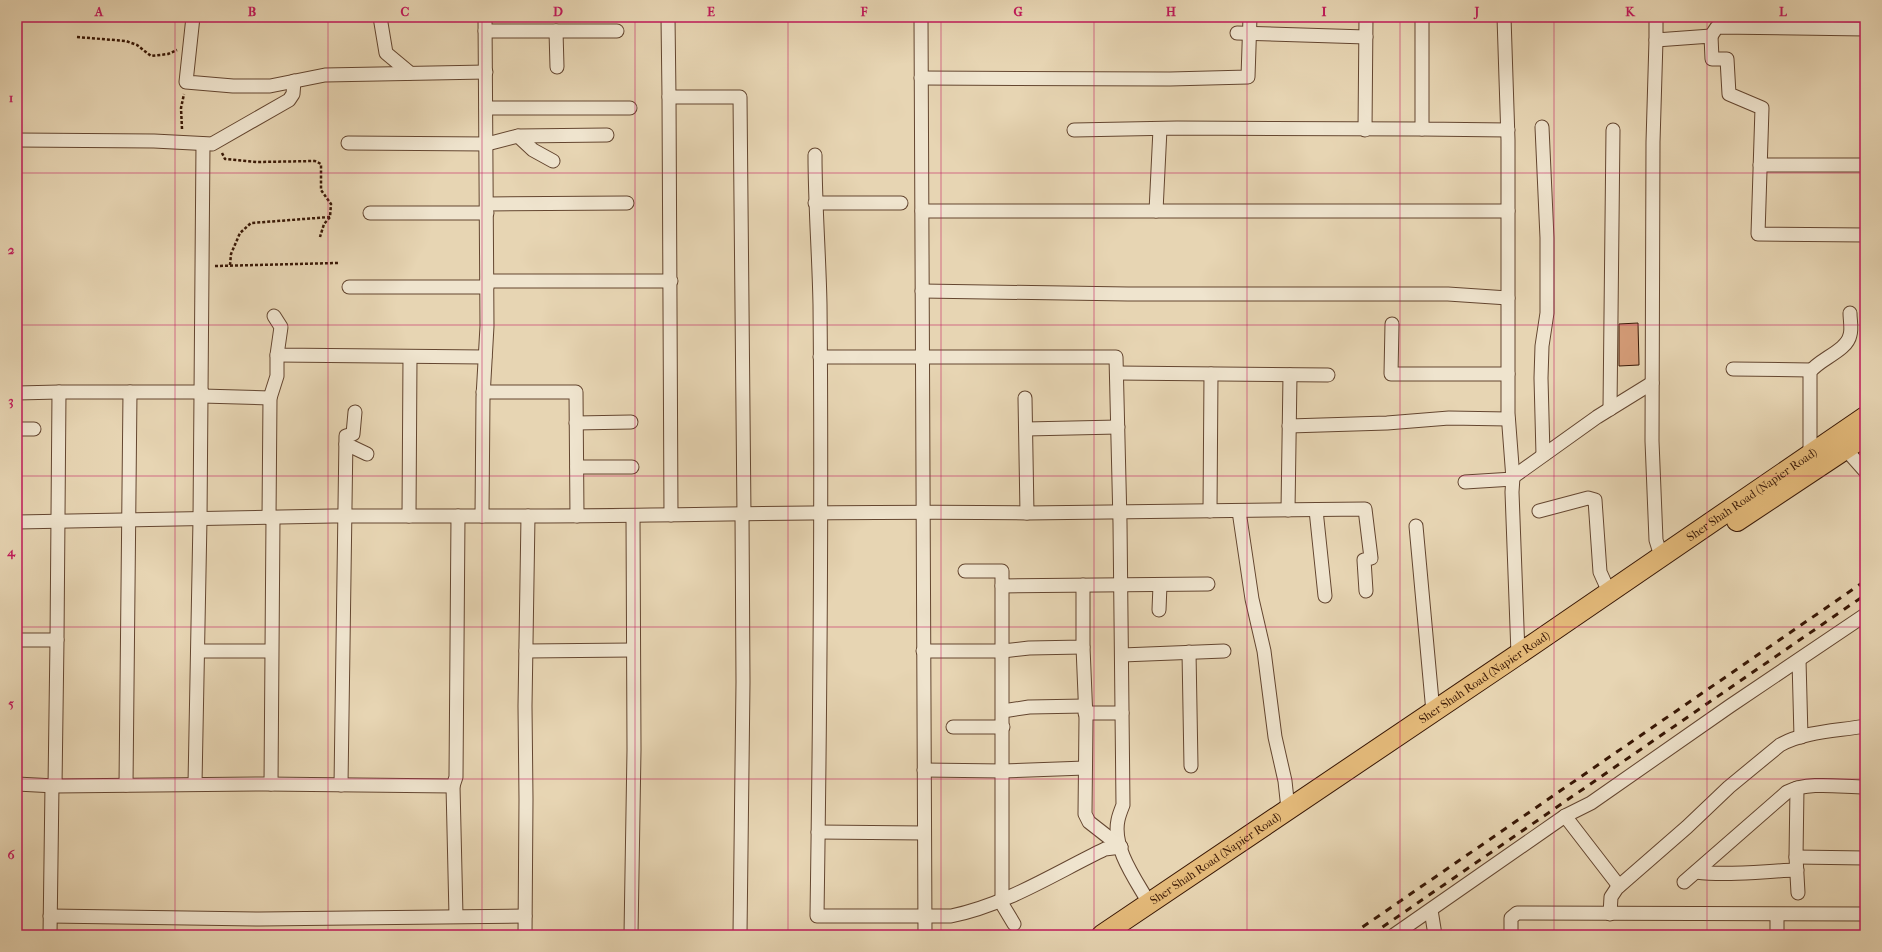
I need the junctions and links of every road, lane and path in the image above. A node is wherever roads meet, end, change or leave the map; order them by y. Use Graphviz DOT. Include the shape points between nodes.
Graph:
graph roads {
  1 [pos="193,17"];
  2 [pos="380,17"];
  3 [pos="485,17"];
  4 [pos="668,17"];
  5 [pos="921,17"];
  6 [pos="1250,17"];
  7 [pos="1366,17"];
  8 [pos="1422,17"];
  9 [pos="1504,17"];
  10 [pos="1656,17"];
  11 [pos="1865,29"];
  12 [pos="556,31"];
  13 [pos="617,31"];
  14 [pos="485,32"];
  15 [pos="1243,33"];
  16 [pos="1711,36"];
  17 [pos="77,37"];
  18 [pos="1366,37"];
  19 [pos="1656,40"];
  20 [pos="189,51"];
  21 [pos="391,58"];
  22 [pos="557,67"];
  23 [pos="486,72"];
  24 [pos="381,73"];
  25 [pos="410,73"];
  26 [pos="921,78"];
  27 [pos="294,81"];
  28 [pos="186,82"];
  29 [pos="669,97"];
  30 [pos="486,108"];
  31 [pos="630,108"];
  32 [pos="1542,127"];
  33 [pos="1160,129"];
  34 [pos="1422,129"];
  35 [pos="1074,130"];
  36 [pos="1365,130"];
  37 [pos="1508,130"];
  38 [pos="1613,130"];
  39 [pos="518,136"];
  40 [pos="606,136"];
  41 [pos="17,140"];
  42 [pos="216,142"];
  43 [pos="348,143"];
  44 [pos="183,144"];
  45 [pos="203,144"];
  46 [pos="487,144"];
  47 [pos="816,155"];
  48 [pos="553,161"];
  49 [pos="1760,164"];
  50 [pos="1865,164"];
  51 [pos="627,203"];
  52 [pos="816,203"];
  53 [pos="901,203"];
  54 [pos="487,209"];
  55 [pos="922,211"];
  56 [pos="1156,211"];
  57 [pos="1508,211"];
  58 [pos="370,213"];
  59 [pos="330,217"];
  60 [pos="1865,235"];
  61 [pos="320,237"];
  62 [pos="338,263"];
  63 [pos="230,265"];
  64 [pos="203,267"];
  65 [pos="671,281"];
  66 [pos="487,284"];
  67 [pos="349,287"];
  68 [pos="922,291"];
  69 [pos="1508,298"];
  70 [pos="1850,313"];
  71 [pos="274,316"];
  72 [pos="1392,324"];
  73 [pos="278,355"];
  74 [pos="922,356"];
  75 [pos="410,357"];
  76 [pos="485,357"];
  77 [pos="820,357"];
  78 [pos="1733,369"];
  79 [pos="1811,370"];
  80 [pos="1117,373"];
  81 [pos="1211,374"];
  82 [pos="1290,374"];
  83 [pos="1508,374"];
  84 [pos="1328,375"];
  85 [pos="1652,383"];
  86 [pos="59,392"];
  87 [pos="130,392"];
  88 [pos="483,392"];
  89 [pos="17,393"];
  90 [pos="202,394"];
  91 [pos="270,398"];
  92 [pos="1025,398"];
  93 [pos="1610,409"];
  94 [pos="355,412"];
  95 [pos="1865,417"];
  96 [pos="1508,419"];
  97 [pos="631,422"];
  98 [pos="576,423"];
  99 [pos="1289,426"];
  100 [pos="1118,427"];
  101 [pos="1026,428"];
  102 [pos="17,429"];
  103 [pos="34,430"];
  104 [pos="1865,436"];
  105 [pos="1840,443"];
  106 [pos="346,444"];
  107 [pos="368,454"];
  108 [pos="1810,454"];
  109 [pos="1542,455"];
  110 [pos="577,467"];
  111 [pos="632,467"];
  112 [pos="1865,471"];
  113 [pos="1513,479"];
  114 [pos="1465,482"];
  115 [pos="1288,510"];
  116 [pos="1316,510"];
  117 [pos="922,511"];
  118 [pos="1210,511"];
  119 [pos="1239,511"];
  120 [pos="1539,511"];
  121 [pos="1120,512"];
  122 [pos="821,513"];
  123 [pos="1027,513"];
  124 [pos="671,515"];
  125 [pos="743,515"];
  126 [pos="344,516"];
  127 [pos="409,516"];
  128 [pos="458,516"];
  129 [pos="482,516"];
  130 [pos="528,516"];
  131 [pos="576,516"];
  132 [pos="633,516"];
  133 [pos="271,518"];
  134 [pos="200,519"];
  135 [pos="129,520"];
  136 [pos="59,521"];
  137 [pos="17,522"];
  138 [pos="1416,526"];
  139 [pos="1661,556"];
  140 [pos="965,571"];
  141 [pos="1208,584"];
  142 [pos="1121,585"];
  143 [pos="1160,585"];
  144 [pos="1002,586"];
  145 [pos="1083,586"];
  146 [pos="1366,591"];
  147 [pos="1609,592"];
  148 [pos="1325,596"];
  149 [pos="1159,610"];
  150 [pos="1865,615"];
  151 [pos="17,640"];
  152 [pos="57,640"];
  153 [pos="1083,648"];
  154 [pos="198,650"];
  155 [pos="526,650"];
  156 [pos="633,650"];
  157 [pos="272,651"];
  158 [pos="923,651"];
  159 [pos="1002,651"];
  160 [pos="1224,651"];
  161 [pos="1189,652"];
  162 [pos="1518,654"];
  163 [pos="1122,655"];
  164 [pos="1799,660"];
  165 [pos="1085,710"];
  166 [pos="1002,711"];
  167 [pos="1433,712"];
  168 [pos="1122,713"];
  169 [pos="1865,726"];
  170 [pos="952,727"];
  171 [pos="1003,727"];
  172 [pos="1801,737"];
  173 [pos="1191,766"];
  174 [pos="1085,768"];
  175 [pos="924,770"];
  176 [pos="1002,771"];
  177 [pos="17,784"];
  178 [pos="195,784"];
  179 [pos="271,784"];
  180 [pos="126,785"];
  181 [pos="341,785"];
  182 [pos="54,786"];
  183 [pos="453,786"];
  184 [pos="1865,787"];
  185 [pos="1797,788"];
  186 [pos="1291,813"];
  187 [pos="1565,816"];
  188 [pos="818,832"];
  189 [pos="924,833"];
  190 [pos="1121,847"];
  191 [pos="1865,858"];
  192 [pos="1796,864"];
  193 [pos="1696,872"];
  194 [pos="1684,882"];
  195 [pos="1619,886"];
  196 [pos="1798,893"];
  197 [pos="1002,900"];
  198 [pos="1149,903"];
  199 [pos="1431,910"];
  200 [pos="1610,914"];
  201 [pos="1865,914"];
  202 [pos="1777,915"];
  203 [pos="50,916"];
  204 [pos="456,916"];
  205 [pos="525,916"];
  206 [pos="925,916"];
  207 [pos="1014,924"];
  208 [pos="1130,926"];
  209 [pos="50,935"];
  210 [pos="525,935"];
  211 [pos="631,935"];
  212 [pos="740,935"];
  213 [pos="925,935"];
  214 [pos="1102,935"];
  215 [pos="1394,935"];
  216 [pos="1435,935"];
  217 [pos="1511,935"];
  218 [pos="1777,935"];
  1 -- 20 [label="street"];
  2 -- 21 [label="street" via="386,53"];
  3 -- 14 [label="street"];
  4 -- 29 [label="street"];
  5 -- 26 [label="street"];
  6 -- 15 [label="street"];
  7 -- 18 [label="street"];
  8 -- 34 [label="street"];
  9 -- 37 [label="street"];
  10 -- 19 [label="street"];
  11 -- 16 [label="street" via="1718,27"];
  12 -- 13 [label="street"];
  12 -- 14 [label="street"];
  12 -- 22 [label="street"];
  14 -- 23 [label="street"];
  15 -- 18 [label="street"];
  15 -- 26 [label="street" via="1248,76 1170,79"];
  16 -- 19 [label="street"];
  16 -- 49 [label="street" via="1712,59 1727,59 1729,94 1762,108"];
  17 -- 20 [label="path" via="126,41 151,56 177,50"];
  18 -- 36 [label="street"];
  19 -- 85 [label="street"];
  20 -- 28 [label="street"];
  21 -- 24 [label="street"];
  21 -- 25 [label="street"];
  23 -- 25 [label="street"];
  23 -- 30 [label="street"];
  24 -- 25 [label="street"];
  24 -- 27 [label="street" via="325,75"];
  26 -- 55 [label="street"];
  27 -- 28 [label="street" via="270,86"];
  27 -- 42 [label="street" via="293,94 289,100"];
  28 -- 44 [label="path" via="181,108"];
  29 -- 65 [label="street"];
  29 -- 125 [label="street" via="740,97"];
  30 -- 31 [label="street"];
  30 -- 46 [label="street"];
  32 -- 109 [label="street" via="1547,238 1547,313 1542,346"];
  33 -- 35 [label="street"];
  33 -- 36 [label="street"];
  33 -- 56 [label="street"];
  34 -- 36 [label="street"];
  34 -- 37 [label="street"];
  37 -- 57 [label="street"];
  38 -- 93 [label="street"];
  39 -- 40 [label="street"];
  39 -- 46 [label="street"];
  39 -- 48 [label="street" via="533,150"];
  41 -- 44 [label="street" via="154,141"];
  42 -- 45 [label="street"];
  42 -- 59 [label="path" via="224,159 257,162 315,161 321,164 321,190 331,204"];
  43 -- 46 [label="street"];
  44 -- 45 [label="street"];
  45 -- 64 [label="street"];
  46 -- 54 [label="street"];
  47 -- 52 [label="street"];
  49 -- 50 [label="street"];
  49 -- 60 [label="street" via="1758,234"];
  51 -- 54 [label="street"];
  52 -- 53 [label="street"];
  52 -- 77 [label="street"];
  54 -- 58 [label="street"];
  54 -- 66 [label="street"];
  55 -- 56 [label="street"];
  55 -- 68 [label="street"];
  56 -- 57 [label="street"];
  57 -- 69 [label="street"];
  59 -- 61 [label="path" via="324,224"];
  59 -- 63 [label="path" via="251,223 240,233 231,254"];
  62 -- 63 [label="path"];
  63 -- 64 [label="path"];
  64 -- 90 [label="street"];
  65 -- 66 [label="street"];
  65 -- 124 [label="street"];
  66 -- 67 [label="street"];
  66 -- 76 [label="street"];
  68 -- 69 [label="street" via="1448,294"];
  68 -- 74 [label="street"];
  69 -- 83 [label="street"];
  70 -- 79 [label="street" via="1851,333 1848,341"];
  71 -- 73 [label="street" via="281,327"];
  72 -- 83 [label="street" via="1391,374"];
  73 -- 75 [label="street"];
  73 -- 91 [label="street" via="277,376"];
  74 -- 77 [label="street"];
  74 -- 80 [label="street" via="1116,357"];
  74 -- 117 [label="street"];
  75 -- 76 [label="street"];
  75 -- 127 [label="street"];
  76 -- 88 [label="street"];
  77 -- 122 [label="street"];
  78 -- 79 [label="street"];
  79 -- 108 [label="street"];
  80 -- 81 [label="street"];
  80 -- 100 [label="street"];
  81 -- 82 [label="street"];
  81 -- 118 [label="street"];
  82 -- 84 [label="street"];
  82 -- 99 [label="street"];
  83 -- 96 [label="street"];
  85 -- 93 [label="street"];
  85 -- 139 [label="street" via="1656,540"];
  86 -- 87 [label="street"];
  86 -- 89 [label="street"];
  86 -- 136 [label="street"];
  87 -- 90 [label="street"];
  87 -- 135 [label="street"];
  88 -- 98 [label="street" via="576,392"];
  88 -- 129 [label="street"];
  90 -- 91 [label="street"];
  90 -- 134 [label="street"];
  91 -- 133 [label="street"];
  92 -- 101 [label="street"];
  93 -- 109 [label="street"];
  94 -- 106 [label="street" via="353,434 346,436"];
  95 -- 105 [label="main road, Sher Shah Road (Napier Road)"];
  96 -- 99 [label="street" via="1449,418"];
  96 -- 113 [label="street"];
  97 -- 98 [label="street"];
  98 -- 110 [label="street"];
  99 -- 115 [label="street"];
  100 -- 101 [label="street"];
  100 -- 121 [label="street"];
  101 -- 123 [label="street"];
  102 -- 103 [label="street"];
  104 -- 105 [label="main road, Sher Shah Road (Napier Road)"];
  105 -- 108 [label="main road, Sher Shah Road (Napier Road)"];
  105 -- 112 [label="street"];
  105 -- 186 [label="main road, Sher Shah Road (Napier Road)"];
  106 -- 107 [label="street"];
  106 -- 126 [label="street"];
  108 -- 139 [label="main road, Sher Shah Road (Napier Road)"];
  109 -- 113 [label="street"];
  110 -- 111 [label="street"];
  110 -- 131 [label="street"];
  113 -- 114 [label="street"];
  113 -- 162 [label="street"];
  115 -- 116 [label="street"];
  115 -- 119 [label="street"];
  116 -- 146 [label="street" via="1366,509 1371,558 1364,560"];
  116 -- 148 [label="street"];
  117 -- 122 [label="street"];
  117 -- 123 [label="street"];
  117 -- 158 [label="street"];
  118 -- 119 [label="street"];
  118 -- 121 [label="street"];
  119 -- 186 [label="street" via="1252,598 1264,651 1275,737"];
  120 -- 147 [label="street" via="1588,498 1595,500 1600,572"];
  121 -- 123 [label="street"];
  121 -- 142 [label="street"];
  122 -- 125 [label="street"];
  122 -- 188 [label="street"];
  124 -- 125 [label="street"];
  124 -- 132 [label="street"];
  125 -- 212 [label="street"];
  126 -- 127 [label="street"];
  126 -- 133 [label="street"];
  126 -- 181 [label="street"];
  127 -- 128 [label="street"];
  128 -- 129 [label="street"];
  128 -- 183 [label="street" via="456,777"];
  129 -- 130 [label="street"];
  130 -- 131 [label="street"];
  130 -- 155 [label="street"];
  131 -- 132 [label="street"];
  132 -- 156 [label="street"];
  133 -- 134 [label="street"];
  133 -- 157 [label="street"];
  134 -- 135 [label="street"];
  134 -- 154 [label="street"];
  135 -- 136 [label="street"];
  135 -- 180 [label="street"];
  136 -- 137 [label="street"];
  136 -- 152 [label="street"];
  138 -- 167 [label="street"];
  139 -- 147 [label="main road, Sher Shah Road (Napier Road)"];
  140 -- 144 [label="street" via="1002,571"];
  141 -- 143 [label="street"];
  142 -- 143 [label="street"];
  142 -- 145 [label="street"];
  142 -- 163 [label="street"];
  143 -- 149 [label="street"];
  144 -- 145 [label="street"];
  144 -- 159 [label="street"];
  145 -- 153 [label="street"];
  147 -- 162 [label="main road, Sher Shah Road (Napier Road)"];
  150 -- 164 [label="street"];
  151 -- 152 [label="street"];
  152 -- 182 [label="street"];
  153 -- 159 [label="street"];
  153 -- 165 [label="street"];
  154 -- 157 [label="street"];
  154 -- 178 [label="street"];
  155 -- 156 [label="street"];
  155 -- 205 [label="street"];
  156 -- 211 [label="street"];
  157 -- 179 [label="street"];
  158 -- 159 [label="street"];
  158 -- 175 [label="street"];
  159 -- 166 [label="street"];
  160 -- 161 [label="street"];
  161 -- 163 [label="street"];
  161 -- 173 [label="street"];
  162 -- 167 [label="main road, Sher Shah Road (Napier Road)"];
  163 -- 168 [label="street"];
  164 -- 172 [label="street"];
  164 -- 187 [label="street" via="1590,803"];
  165 -- 166 [label="street" via="1029,707"];
  165 -- 168 [label="street"];
  165 -- 174 [label="street"];
  166 -- 171 [label="street"];
  167 -- 186 [label="main road, Sher Shah Road (Napier Road)"];
  168 -- 190 [label="street" via="1123,805 1118,820"];
  169 -- 172 [label="street"];
  170 -- 171 [label="street"];
  171 -- 176 [label="street"];
  172 -- 195 [label="street" via="1780,745"];
  174 -- 176 [label="street"];
  174 -- 190 [label="street" via="1085,814 1088,822"];
  175 -- 176 [label="street"];
  175 -- 189 [label="street"];
  176 -- 197 [label="street"];
  177 -- 182 [label="street"];
  178 -- 179 [label="street"];
  178 -- 180 [label="street"];
  179 -- 181 [label="street"];
  180 -- 182 [label="street"];
  181 -- 183 [label="street"];
  182 -- 203 [label="street"];
  183 -- 204 [label="street"];
  184 -- 185 [label="street"];
  185 -- 192 [label="street"];
  185 -- 193 [label="street" via="1787,792"];
  186 -- 198 [label="main road, Sher Shah Road (Napier Road)"];
  186 -- 208 [label="main road, Sher Shah Road (Napier Road)"];
  187 -- 195 [label="street"];
  187 -- 199 [label="street"];
  188 -- 189 [label="street"];
  188 -- 206 [label="street" via="817,916"];
  189 -- 206 [label="street"];
  190 -- 197 [label="street" via="1105,848"];
  190 -- 198 [label="street" via="1126,864"];
  191 -- 192 [label="street"];
  192 -- 193 [label="street" via="1755,871 1714,874"];
  192 -- 196 [label="street"];
  193 -- 194 [label="street"];
  195 -- 200 [label="street" via="1611,897"];
  197 -- 206 [label="street" via="961,914"];
  197 -- 207 [label="street"];
  198 -- 208 [label="main road, Sher Shah Road (Napier Road)"];
  199 -- 215 [label="street"];
  199 -- 216 [label="street"];
  200 -- 202 [label="street"];
  200 -- 217 [label="street" via="1517,913 1511,918"];
  201 -- 202 [label="street"];
  202 -- 218 [label="street"];
  203 -- 204 [label="street" via="244,919"];
  203 -- 209 [label="street"];
  204 -- 205 [label="street"];
  205 -- 210 [label="street"];
  206 -- 213 [label="street"];
  208 -- 214 [label="main road, Sher Shah Road (Napier Road)"];
}
